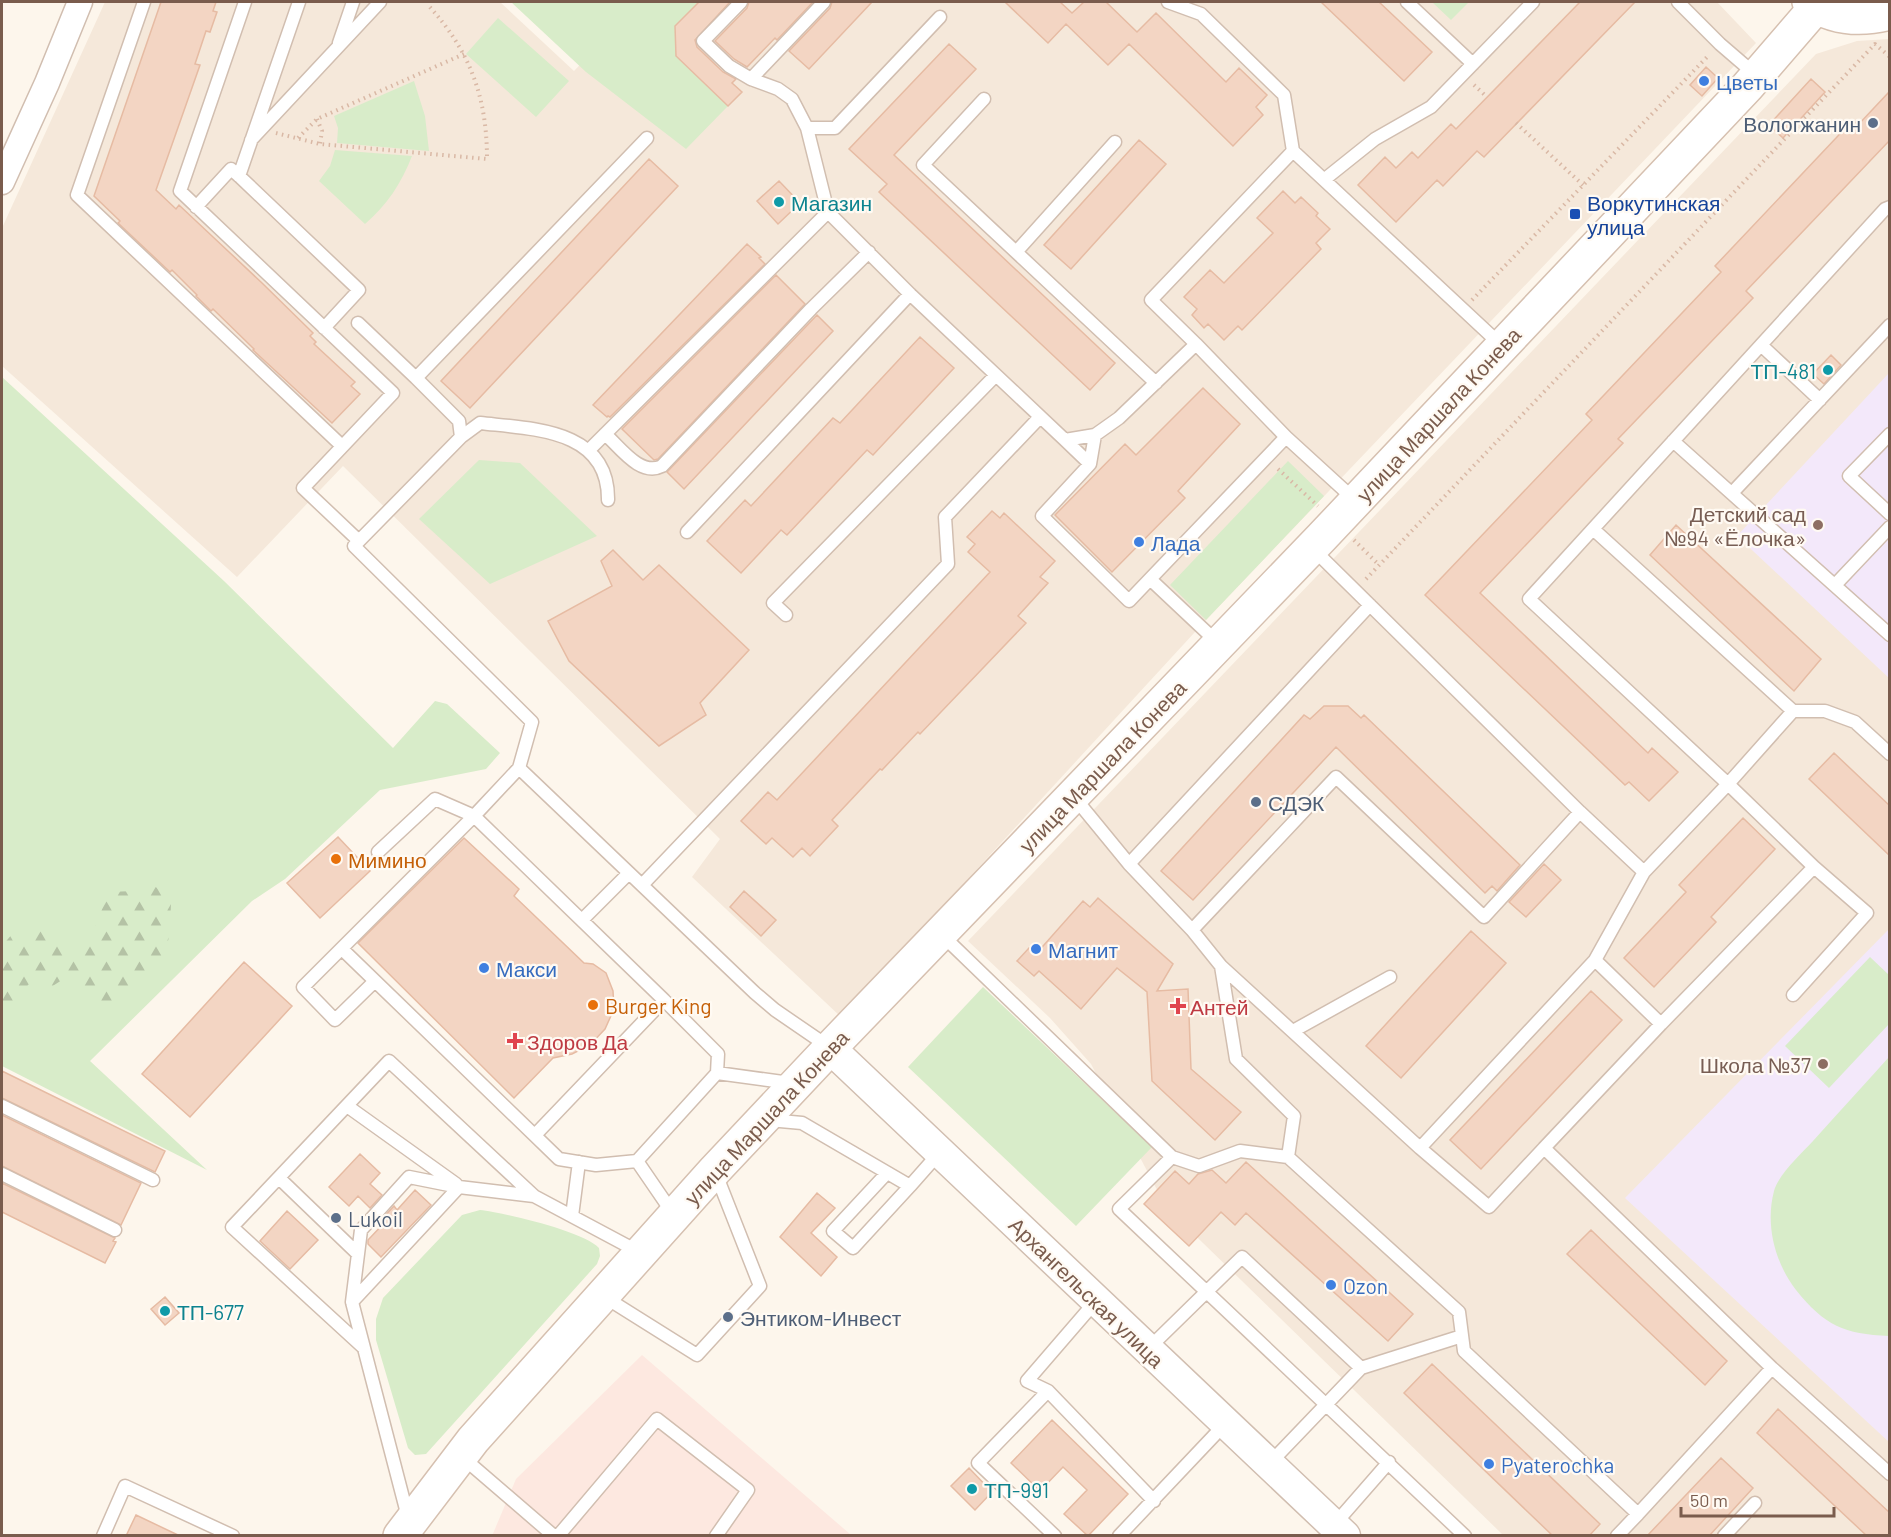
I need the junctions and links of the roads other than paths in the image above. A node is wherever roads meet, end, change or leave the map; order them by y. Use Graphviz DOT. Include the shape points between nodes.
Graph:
graph roads {
  1 [pos="80,2"];
  2 [pos="144,2"];
  3 [pos="244,2"];
  4 [pos="299,2"];
  5 [pos="354,2"];
  6 [pos="380,2"];
  7 [pos="741,2"];
  8 [pos="824,2"];
  9 [pos="1168,2"];
  10 [pos="1407,2"];
  11 [pos="1533,2"];
  12 [pos="1678,2"];
  13 [pos="1812,4"];
  14 [pos="1890,13"];
  15 [pos="940,17"];
  16 [pos="338,47"];
  17 [pos="1473,64"];
  18 [pos="1757,76"];
  19 [pos="752,79"];
  20 [pos="984,99"];
  21 [pos="807,128"];
  22 [pos="647,138"];
  23 [pos="251,140"];
  24 [pos="1115,142"];
  25 [pos="1293,151"];
  26 [pos="239,176"];
  27 [pos="1325,179"];
  28 [pos="2,182"];
  29 [pos="196,207"];
  30 [pos="1890,207"];
  31 [pos="828,212"];
  32 [pos="1017,251"];
  33 [pos="869,252"];
  34 [pos="910,294"];
  35 [pos="358,323"];
  36 [pos="1890,325"];
  37 [pos="324,328"];
  38 [pos="1196,344"];
  39 [pos="1502,345"];
  40 [pos="1761,345"];
  41 [pos="996,375"];
  42 [pos="416,378"];
  43 [pos="1156,383"];
  44 [pos="1820,400"];
  45 [pos="1040,417"];
  46 [pos="605,434"];
  47 [pos="1890,434"];
  48 [pos="1095,435"];
  49 [pos="461,437"];
  50 [pos="1286,437"];
  51 [pos="1065,440"];
  52 [pos="1673,441"];
  53 [pos="342,446"];
  54 [pos="589,450"];
  55 [pos="1090,464"];
  56 [pos="1732,493"];
  57 [pos="608,500"];
  58 [pos="1356,501"];
  59 [pos="1890,514"];
  60 [pos="1890,527"];
  61 [pos="1593,529"];
  62 [pos="687,532"];
  63 [pos="359,541"];
  64 [pos="1312,548"];
  65 [pos="1150,579"];
  66 [pos="1835,585"];
  67 [pos="1370,605"];
  68 [pos="786,615"];
  69 [pos="1890,635"];
  70 [pos="1219,644"];
  71 [pos="1793,711"];
  72 [pos="1890,754"];
  73 [pos="519,768"];
  74 [pos="1728,784"];
  75 [pos="1073,796"];
  76 [pos="1580,812"];
  77 [pos="474,816"];
  78 [pos="378,852"];
  79 [pos="1129,864"];
  80 [pos="1814,867"];
  81 [pos="1644,872"];
  82 [pos="629,873"];
  83 [pos="642,885"];
  84 [pos="583,919"];
  85 [pos="1192,930"];
  86 [pos="941,934"];
  87 [pos="342,950"];
  88 [pos="1595,960"];
  89 [pos="1221,966"];
  90 [pos="1389,977"];
  91 [pos="375,981"];
  92 [pos="1793,995"];
  93 [pos="664,1000"];
  94 [pos="1661,1024"];
  95 [pos="1293,1031"];
  96 [pos="830,1048"];
  97 [pos="717,1073"];
  98 [pos="796,1084"];
  99 [pos="2,1106"];
  100 [pos="347,1106"];
  101 [pos="762,1120"];
  102 [pos="535,1135"];
  103 [pos="1420,1148"];
  104 [pos="1544,1148"];
  105 [pos="940,1152"];
  106 [pos="1172,1157"];
  107 [pos="1288,1157"];
  108 [pos="637,1161"];
  109 [pos="579,1162"];
  110 [pos="715,1170"];
  111 [pos="887,1173"];
  112 [pos="2,1174"];
  113 [pos="279,1178"];
  114 [pos="153,1180"];
  115 [pos="910,1186"];
  116 [pos="459,1187"];
  117 [pos="534,1196"];
  118 [pos="674,1215"];
  119 [pos="572,1216"];
  120 [pos="115,1230"];
  121 [pos="640,1253"];
  122 [pos="358,1254"];
  123 [pos="1207,1292"];
  124 [pos="602,1296"];
  125 [pos="1097,1300"];
  126 [pos="352,1302"];
  127 [pos="1462,1336"];
  128 [pos="364,1348"];
  129 [pos="1148,1349"];
  130 [pos="1362,1368"];
  131 [pos="1772,1368"];
  132 [pos="1048,1391"];
  133 [pos="1326,1404"];
  134 [pos="1226,1423"];
  135 [pos="461,1456"];
  136 [pos="1389,1462"];
  137 [pos="1269,1464"];
  138 [pos="1890,1474"];
  139 [pos="1154,1501"];
  140 [pos="1755,1503"];
  141 [pos="1638,1514"];
  142 [pos="405,1529"];
  143 [pos="1339,1530"];
  144 [pos="103,1536"];
  145 [pos="233,1536"];
  146 [pos="556,1536"];
  147 [pos="716,1536"];
  148 [pos="1055,1536"];
  149 [pos="1119,1536"];
  150 [pos="1465,1536"];
  151 [pos="1617,1536"];
  152 [pos="1724,1536"];
  1 -- 28 [label="street"];
  2 -- 53 [label="lane" via="77,195"];
  3 -- 29 [label="lane" via="180,191"];
  4 -- 23 [label="lane"];
  5 -- 16 [label="lane"];
  6 -- 16 [label="lane"];
  7 -- 19 [label="lane" via="703,41 729,66"];
  8 -- 19 [label="lane"];
  9 -- 25 [label="lane" via="1201,14 1284,95"];
  10 -- 17 [label="lane"];
  11 -- 17 [label="lane"];
  12 -- 18 [label="lane"];
  13 -- 14 [label="main road" via="1849,18"];
  13 -- 18 [label="main road, улица Маршала Конева"];
  15 -- 21 [label="lane" via="835,128"];
  16 -- 23 [label="lane"];
  17 -- 27 [label="lane" via="1431,107 1375,139"];
  18 -- 39 [label="main road, улица Маршала Конева"];
  19 -- 21 [label="lane" via="792,99"];
  20 -- 32 [label="lane" via="924,165"];
  21 -- 31 [label="lane"];
  22 -- 42 [label="lane"];
  23 -- 26 [label="lane"];
  24 -- 32 [label="lane"];
  25 -- 27 [label="lane"];
  25 -- 38 [label="lane" via="1151,300"];
  26 -- 29 [label="lane" via="231,169"];
  26 -- 37 [label="lane" via="359,290"];
  27 -- 39 [label="lane"];
  29 -- 37 [label="lane"];
  30 -- 40 [label="lane"];
  31 -- 33 [label="lane"];
  31 -- 46 [label="lane"];
  32 -- 43 [label="lane"];
  33 -- 34 [label="lane"];
  33 -- 46 [label="lane" via="662,466 644,468"];
  34 -- 41 [label="lane"];
  34 -- 62 [label="lane"];
  35 -- 42 [label="lane"];
  36 -- 44 [label="lane"];
  37 -- 53 [label="lane" via="393,393"];
  38 -- 43 [label="lane"];
  38 -- 50 [label="lane"];
  39 -- 58 [label="main road, улица Маршала Конева"];
  40 -- 44 [label="lane"];
  40 -- 52 [label="lane"];
  41 -- 45 [label="lane"];
  41 -- 68 [label="lane" via="773,603"];
  42 -- 49 [label="lane" via="459,421"];
  43 -- 48 [label="lane"];
  44 -- 56 [label="lane"];
  45 -- 51 [label="lane"];
  45 -- 83 [label="lane" via="945,517 948,564"];
  46 -- 54 [label="lane"];
  47 -- 59 [label="lane" via="1850,476"];
  48 -- 51 [label="lane"];
  48 -- 55 [label="lane"];
  49 -- 54 [label="lane" via="480,423 562,436"];
  49 -- 63 [label="lane"];
  50 -- 58 [label="lane"];
  50 -- 65 [label="lane"];
  51 -- 55 [label="lane"];
  52 -- 56 [label="lane"];
  52 -- 61 [label="lane"];
  53 -- 63 [label="lane" via="303,488"];
  54 -- 57 [label="lane" via="606,475"];
  55 -- 65 [label="lane" via="1042,516 1129,601"];
  56 -- 66 [label="lane"];
  58 -- 64 [label="main road, улица Маршала Конева"];
  60 -- 66 [label="lane"];
  61 -- 71 [label="lane"];
  61 -- 74 [label="lane" via="1529,599"];
  63 -- 73 [label="lane" via="354,546 532,722"];
  64 -- 67 [label="lane"];
  64 -- 70 [label="main road, улица Маршала Конева"];
  65 -- 70 [label="lane"];
  66 -- 69 [label="lane"];
  67 -- 76 [label="lane"];
  67 -- 79 [label="lane"];
  70 -- 75 [label="main road, улица Маршала Конева"];
  71 -- 72 [label="lane" via="1825,711 1855,722"];
  71 -- 74 [label="lane"];
  73 -- 77 [label="lane"];
  73 -- 82 [label="lane"];
  74 -- 80 [label="lane"];
  74 -- 81 [label="lane"];
  75 -- 79 [label="lane"];
  75 -- 86 [label="main road, улица Маршала Конева"];
  76 -- 81 [label="lane"];
  76 -- 85 [label="lane" via="1484,917 1336,777"];
  77 -- 78 [label="lane" via="435,799"];
  77 -- 84 [label="lane"];
  77 -- 87 [label="lane"];
  79 -- 85 [label="lane"];
  80 -- 92 [label="lane" via="1867,913"];
  80 -- 94 [label="lane"];
  81 -- 88 [label="lane"];
  82 -- 83 [label="lane"];
  82 -- 84 [label="lane"];
  83 -- 96 [label="lane" via="775,1010"];
  84 -- 93 [label="lane"];
  85 -- 89 [label="lane"];
  86 -- 96 [label="main road, улица Маршала Конева"];
  86 -- 106 [label="lane"];
  87 -- 91 [label="lane"];
  87 -- 91 [label="lane" via="303,987 335,1020"];
  88 -- 94 [label="lane"];
  88 -- 103 [label="lane"];
  89 -- 95 [label="lane"];
  89 -- 107 [label="lane" via="1236,1059 1294,1116"];
  90 -- 95 [label="lane"];
  91 -- 102 [label="lane"];
  93 -- 97 [label="lane" via="718,1054"];
  93 -- 102 [label="lane"];
  94 -- 104 [label="lane"];
  95 -- 103 [label="lane"];
  96 -- 98 [label="main road, улица Маршала Конева"];
  96 -- 105 [label="street, Архангельская улица"];
  97 -- 98 [label="lane"];
  97 -- 108 [label="lane"];
  98 -- 101 [label="main road, улица Маршала Конева"];
  99 -- 114 [label="lane"];
  100 -- 113 [label="lane"];
  100 -- 116 [label="lane"];
  100 -- 117 [label="lane" via="389,1061"];
  101 -- 110 [label="main road, улица Маршала Конева"];
  101 -- 111 [label="lane" via="802,1123"];
  102 -- 109 [label="lane" via="560,1159"];
  103 -- 104 [label="lane" via="1489,1207"];
  104 -- 131 [label="lane"];
  105 -- 115 [label="lane"];
  105 -- 125 [label="street, Архангельская улица"];
  106 -- 107 [label="lane" via="1199,1166 1240,1151"];
  106 -- 123 [label="lane" via="1119,1209"];
  107 -- 127 [label="lane" via="1459,1312"];
  108 -- 109 [label="lane" via="596,1165"];
  108 -- 118 [label="lane"];
  109 -- 119 [label="lane"];
  110 -- 118 [label="main road, улица Маршала Конева"];
  110 -- 124 [label="lane" via="760,1286 697,1355"];
  111 -- 115 [label="lane"];
  111 -- 115 [label="lane" via="833,1231 853,1248"];
  112 -- 120 [label="lane"];
  113 -- 122 [label="lane"];
  113 -- 128 [label="lane" via="232,1227"];
  116 -- 117 [label="lane"];
  116 -- 122 [label="lane" via="409,1178 361,1230"];
  116 -- 126 [label="lane"];
  117 -- 119 [label="lane"];
  118 -- 121 [label="main road, улица Маршала Конева"];
  119 -- 121 [label="lane"];
  121 -- 124 [label="main road, улица Маршала Конева"];
  122 -- 126 [label="lane"];
  123 -- 129 [label="lane"];
  123 -- 130 [label="lane" via="1242,1257"];
  123 -- 133 [label="lane"];
  124 -- 135 [label="main road, улица Маршала Конева"];
  125 -- 129 [label="street, Архангельская улица"];
  125 -- 132 [label="lane" via="1027,1381"];
  126 -- 128 [label="lane"];
  127 -- 130 [label="lane"];
  127 -- 141 [label="lane" via="1464,1351"];
  128 -- 142 [label="lane"];
  129 -- 134 [label="street, Архангельская улица"];
  130 -- 133 [label="lane"];
  131 -- 138 [label="lane"];
  131 -- 141 [label="lane"];
  132 -- 139 [label="lane"];
  132 -- 148 [label="lane" via="978,1463"];
  133 -- 136 [label="lane"];
  133 -- 137 [label="lane"];
  134 -- 137 [label="street, Архангельская улица"];
  134 -- 139 [label="lane"];
  135 -- 142 [label="main road, улица Маршала Конева"];
  135 -- 146 [label="lane"];
  136 -- 143 [label="lane"];
  136 -- 150 [label="lane"];
  137 -- 143 [label="street, Архангельская улица"];
  139 -- 149 [label="lane"];
  140 -- 152 [label="lane"];
  141 -- 151 [label="lane"];
  144 -- 145 [label="lane" via="125,1486"];
  146 -- 147 [label="lane" via="657,1419 748,1490"];
}
